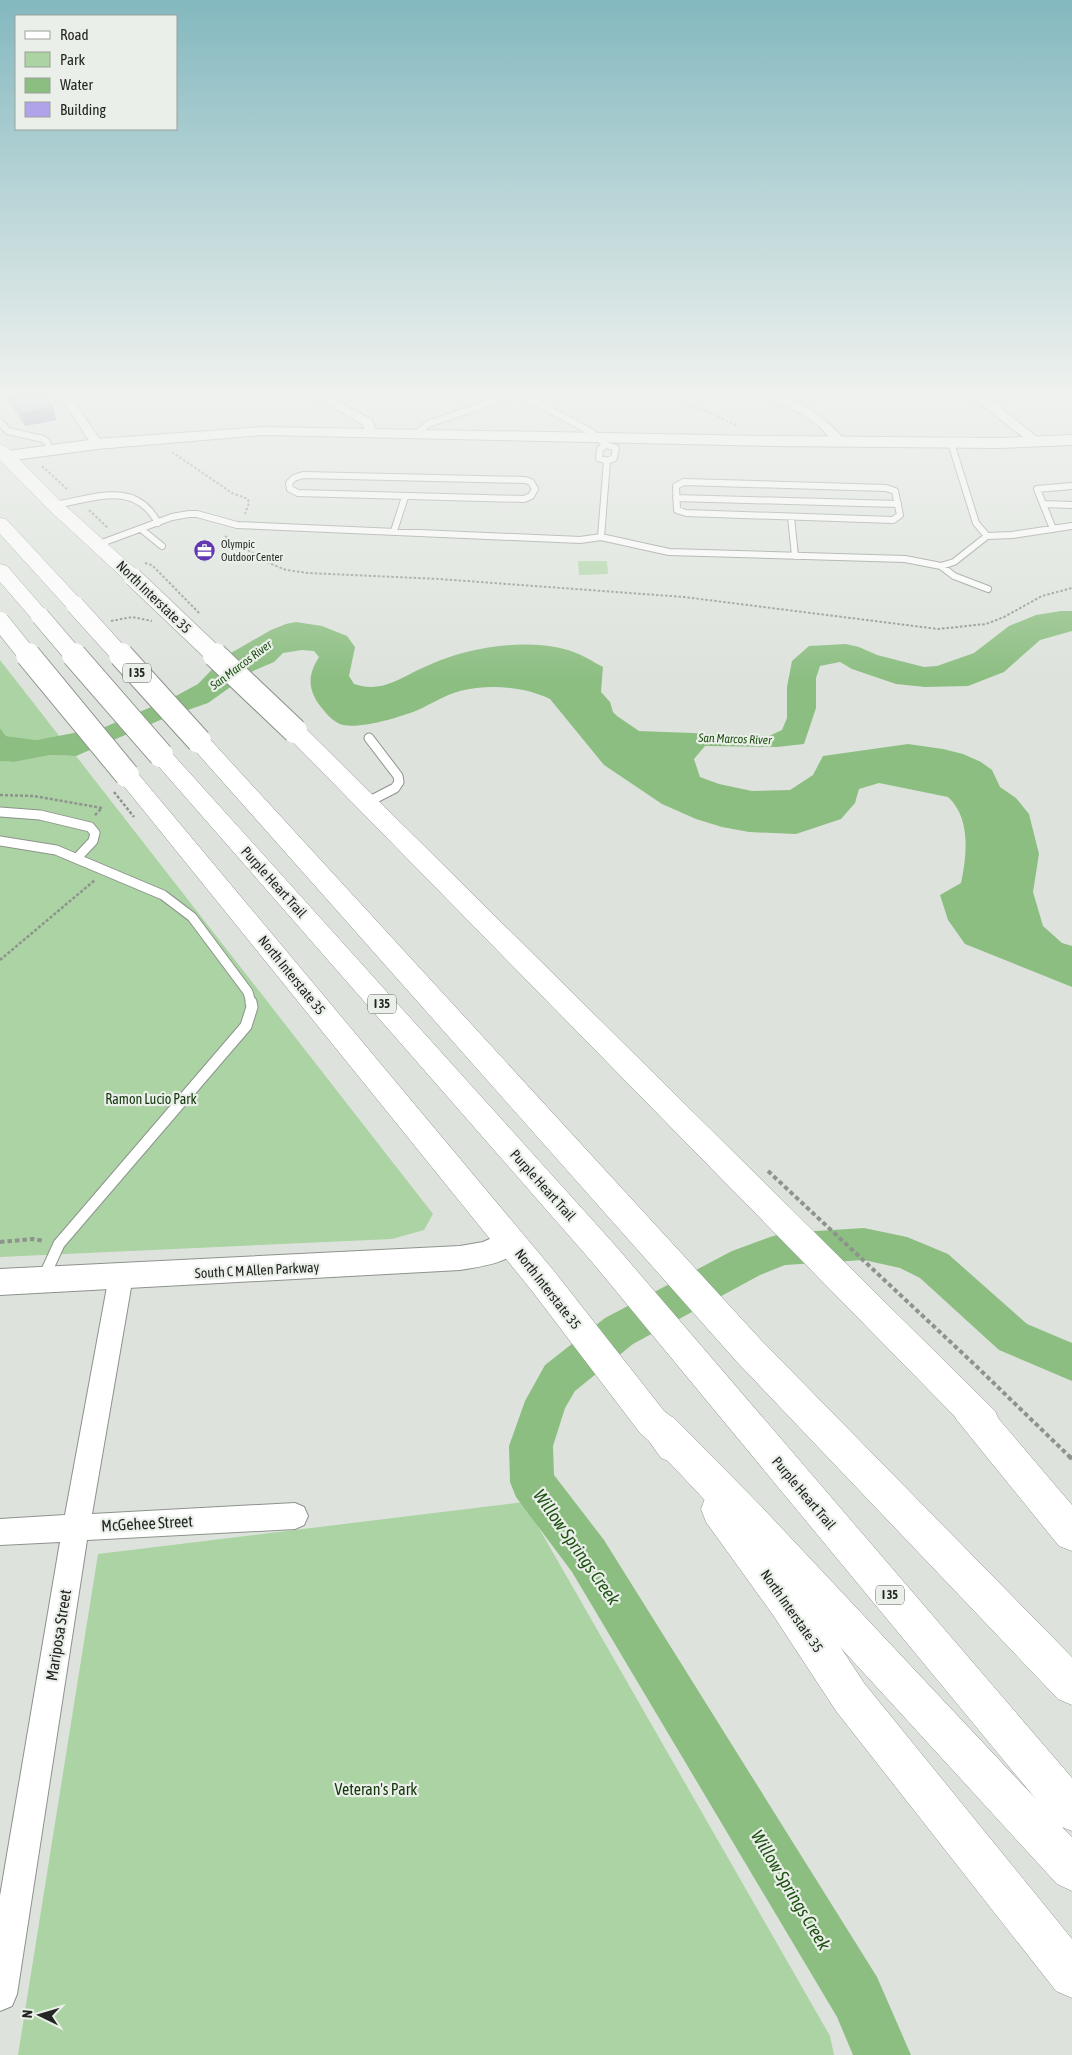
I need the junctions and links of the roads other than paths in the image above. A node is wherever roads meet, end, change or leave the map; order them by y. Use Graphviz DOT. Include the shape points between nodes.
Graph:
graph roads {
  1 [pos="38,489"];
  2 [pos="292,489"];
  3 [pos="535,489"];
  4 [pos="605,489"];
  5 [pos="676,489"];
  6 [pos="889,489"];
  7 [pos="965,489"];
  8 [pos="1038,489"];
  9 [pos="405,496"];
  10 [pos="676,498"];
  11 [pos="898,504"];
  12 [pos="1043,504"];
  13 [pos="54,505"];
  14 [pos="1072,505"];
  15 [pos="790,517"];
  16 [pos="0,523"];
  17 [pos="158,523"];
  18 [pos="1072,526"];
  19 [pos="141,529"];
  20 [pos="1053,529"];
  21 [pos="394,531"];
  22 [pos="987,536"];
  23 [pos="601,537"];
  24 [pos="99,544"];
  25 [pos="162,546"];
  26 [pos="794,556"];
  27 [pos="940,566"];
  28 [pos="0,570"];
  29 [pos="988,588"];
  30 [pos="0,620"];
  31 [pos="370,738"];
  32 [pos="366,803"];
  33 [pos="0,812"];
  34 [pos="0,841"];
  35 [pos="76,858"];
  36 [pos="510,1241"];
  37 [pos="121,1276"];
  38 [pos="42,1280"];
  39 [pos="0,1282"];
  40 [pos="968,1408"];
  41 [pos="656,1426"];
  42 [pos="1072,1508"];
  43 [pos="295,1516"];
  44 [pos="76,1527"];
  45 [pos="0,1532"];
  46 [pos="1072,1533"];
  47 [pos="1072,1685"];
  48 [pos="1072,1810"];
  49 [pos="1072,1869"];
  50 [pos="1072,1976"];
  51 [pos="0,1994"];
  1 -- 13 [label="main road, North Interstate 35"];
  2 -- 9 [label="lane" via="298,493"];
  3 -- 9 [label="lane" via="531,496 524,499"];
  4 -- 23 [label="lane"];
  5 -- 10 [label="lane"];
  6 -- 11 [label="lane" via="895,491"];
  7 -- 22 [label="lane" via="976,523"];
  8 -- 12 [label="lane"];
  9 -- 21 [label="lane"];
  10 -- 11 [label="lane"];
  10 -- 15 [label="lane" via="677,510 686,513"];
  11 -- 15 [label="lane" via="900,515 893,520"];
  12 -- 14 [label="lane"];
  12 -- 20 [label="lane"];
  13 -- 17 [label="lane" via="112,494 130,496 147,506"];
  13 -- 24 [label="main road, North Interstate 35"];
  15 -- 26 [label="lane"];
  16 -- 47 [label="main road, I 35, bridge" via="749,1351"];
  17 -- 19 [label="lane"];
  17 -- 21 [label="lane" via="180,515 197,514 237,525"];
  18 -- 20 [label="lane"];
  19 -- 24 [label="lane"];
  19 -- 25 [label="lane"];
  20 -- 22 [label="lane"];
  21 -- 23 [label="lane" via="580,540"];
  22 -- 27 [label="lane" via="954,562"];
  23 -- 26 [label="lane" via="669,552"];
  24 -- 32 [label="main road, North Interstate 35, bridge" via="139,572"];
  26 -- 27 [label="lane" via="905,559"];
  27 -- 29 [label="lane" via="954,576"];
  28 -- 48 [label="main road, Purple Heart Trail / I 35, bridge" via="603,1253"];
  30 -- 36 [label="main road, North Interstate 35, bridge"];
  31 -- 32 [label="lane" via="399,782 395,788"];
  32 -- 40 [label="main road, North Interstate 35" via="790,1210"];
  33 -- 35 [label="lane" via="85,825 95,833 93,841"];
  34 -- 35 [label="lane" via="34,845"];
  35 -- 38 [label="lane" via="163,895 192,917 248,992 252,1007 246,1026 59,1244"];
  36 -- 37 [label="street, South C M Allen Parkway" via="488,1253 460,1258"];
  36 -- 41 [label="main road, North Interstate 35"];
  37 -- 38 [label="street, South C M Allen Parkway"];
  37 -- 44 [label="street, Mariposa Street"];
  38 -- 39 [label="street, South C M Allen Parkway"];
  40 -- 42 [label="main road, North Interstate 35"];
  40 -- 46 [label="main road"];
  41 -- 49 [label="main road" via="746,1517"];
  41 -- 50 [label="main road, North Interstate 35" via="787,1601 850,1698"];
  43 -- 44 [label="street, McGehee Street"];
  44 -- 45 [label="street, McGehee Street"];
  44 -- 51 [label="street, Mariposa Street"];
}
